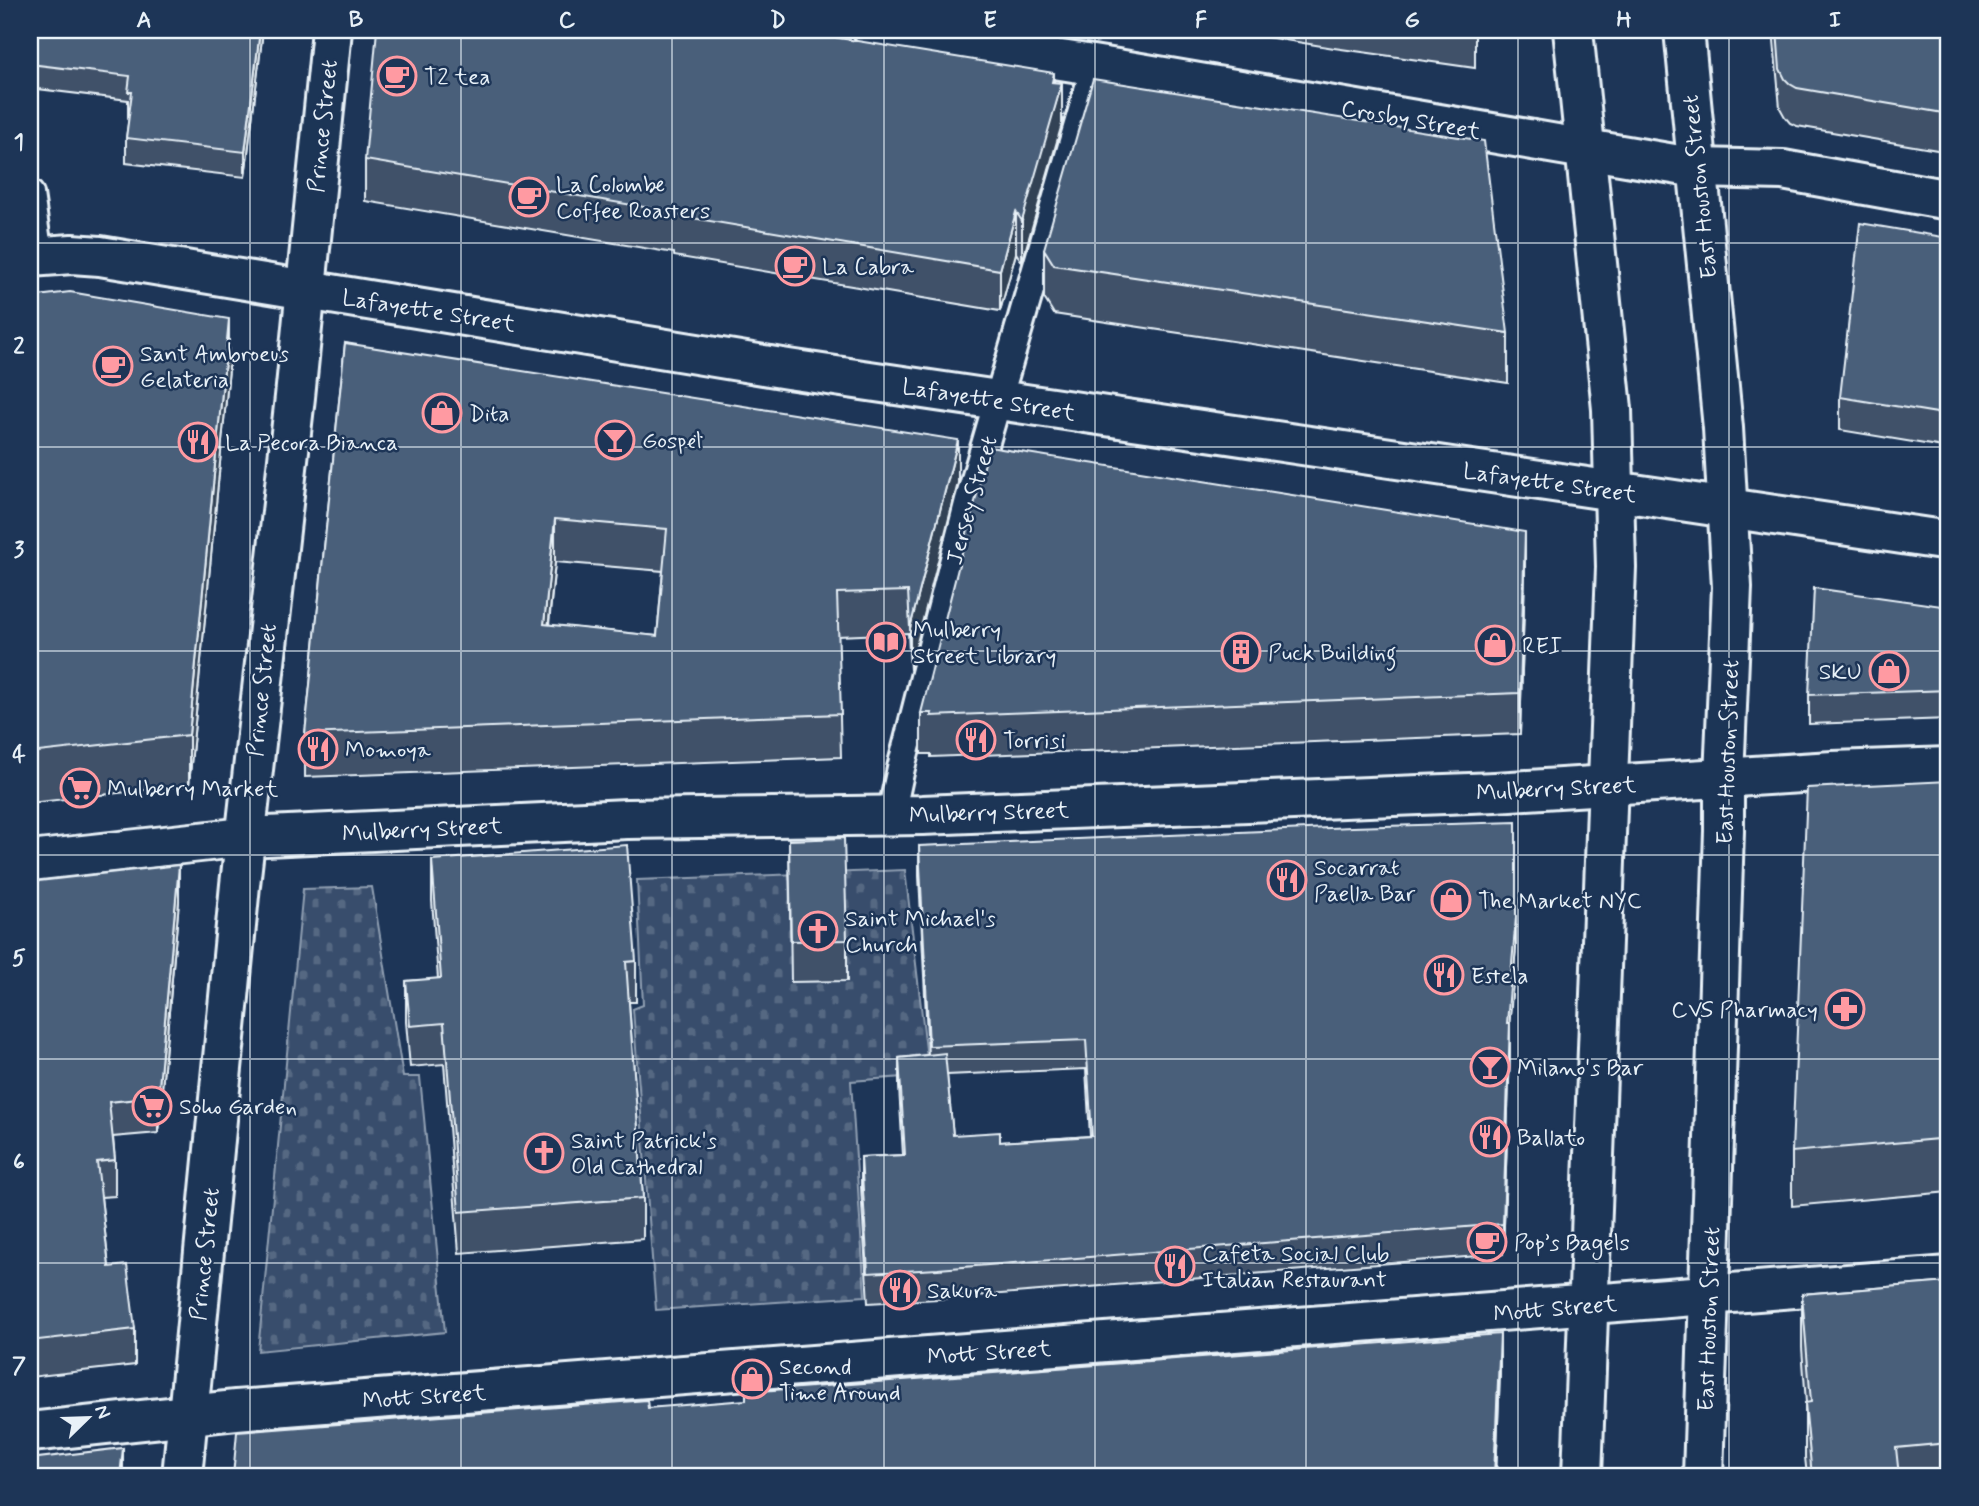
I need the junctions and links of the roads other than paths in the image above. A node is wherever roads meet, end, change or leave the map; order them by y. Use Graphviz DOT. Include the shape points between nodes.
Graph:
graph roads {
  1 [pos="332,30"];
  2 [pos="873,30"];
  3 [pos="1573,30"];
  4 [pos="1684,30"];
  5 [pos="1095,66"];
  6 [pos="1585,149"];
  7 [pos="1697,168"];
  8 [pos="30,194"];
  9 [pos="1949,200"];
  10 [pos="34,257"];
  11 [pos="306,290"];
  12 [pos="999,400"];
  13 [pos="1614,491"];
  14 [pos="1728,508"];
  15 [pos="1949,541"];
  16 [pos="1949,767"];
  17 [pos="1724,778"];
  18 [pos="1608,785"];
  19 [pos="891,815"];
  20 [pos="245,838"];
  21 [pos="30,861"];
  22 [pos="1949,1276"];
  23 [pos="1709,1295"];
  24 [pos="1589,1305"];
  25 [pos="188,1415"];
  26 [pos="30,1432"];
  27 [pos="182,1476"];
  28 [pos="1582,1476"];
  29 [pos="1703,1476"];
  1 -- 11 [label="street, Prince Street"];
  2 -- 5 [label="street, Crosby Street"];
  3 -- 6 [label="street"];
  4 -- 7 [label="street, East Houston Street"];
  5 -- 6 [label="street, Crosby Street"];
  5 -- 12 [label="lane, Jersey Street"];
  6 -- 7 [label="street, Crosby Street"];
  6 -- 13 [label="street" via="1612,409"];
  7 -- 9 [label="street, Crosby Street" via="1783,170"];
  7 -- 14 [label="street, East Houston Street"];
  8 -- 10 [label="lane"];
  10 -- 11 [label="street, Lafayette Street" via="100,256"];
  11 -- 12 [label="street, Lafayette Street"];
  11 -- 20 [label="street, Prince Street"];
  12 -- 13 [label="street, Lafayette Street"];
  12 -- 19 [label="lane, Jersey Street"];
  13 -- 14 [label="street, Lafayette Street"];
  13 -- 18 [label="street" via="1616,567"];
  14 -- 15 [label="street, Lafayette Street"];
  14 -- 17 [label="street, East Houston Street" via="1732,587"];
  16 -- 17 [label="street, Mulberry Street"];
  17 -- 18 [label="street, Mulberry Street"];
  17 -- 23 [label="street, East Houston Street"];
  18 -- 19 [label="street, Mulberry Street"];
  18 -- 24 [label="street"];
  19 -- 20 [label="street, Mulberry Street" via="627,819"];
  20 -- 21 [label="street, Mulberry Street"];
  20 -- 25 [label="street, Prince Street"];
  22 -- 23 [label="street, Mott Street"];
  23 -- 24 [label="street, Mott Street"];
  23 -- 29 [label="street, East Houston Street"];
  24 -- 25 [label="street, Mott Street"];
  24 -- 28 [label="street"];
  25 -- 26 [label="street, Mott Street"];
  25 -- 27 [label="street, Prince Street"];
}
